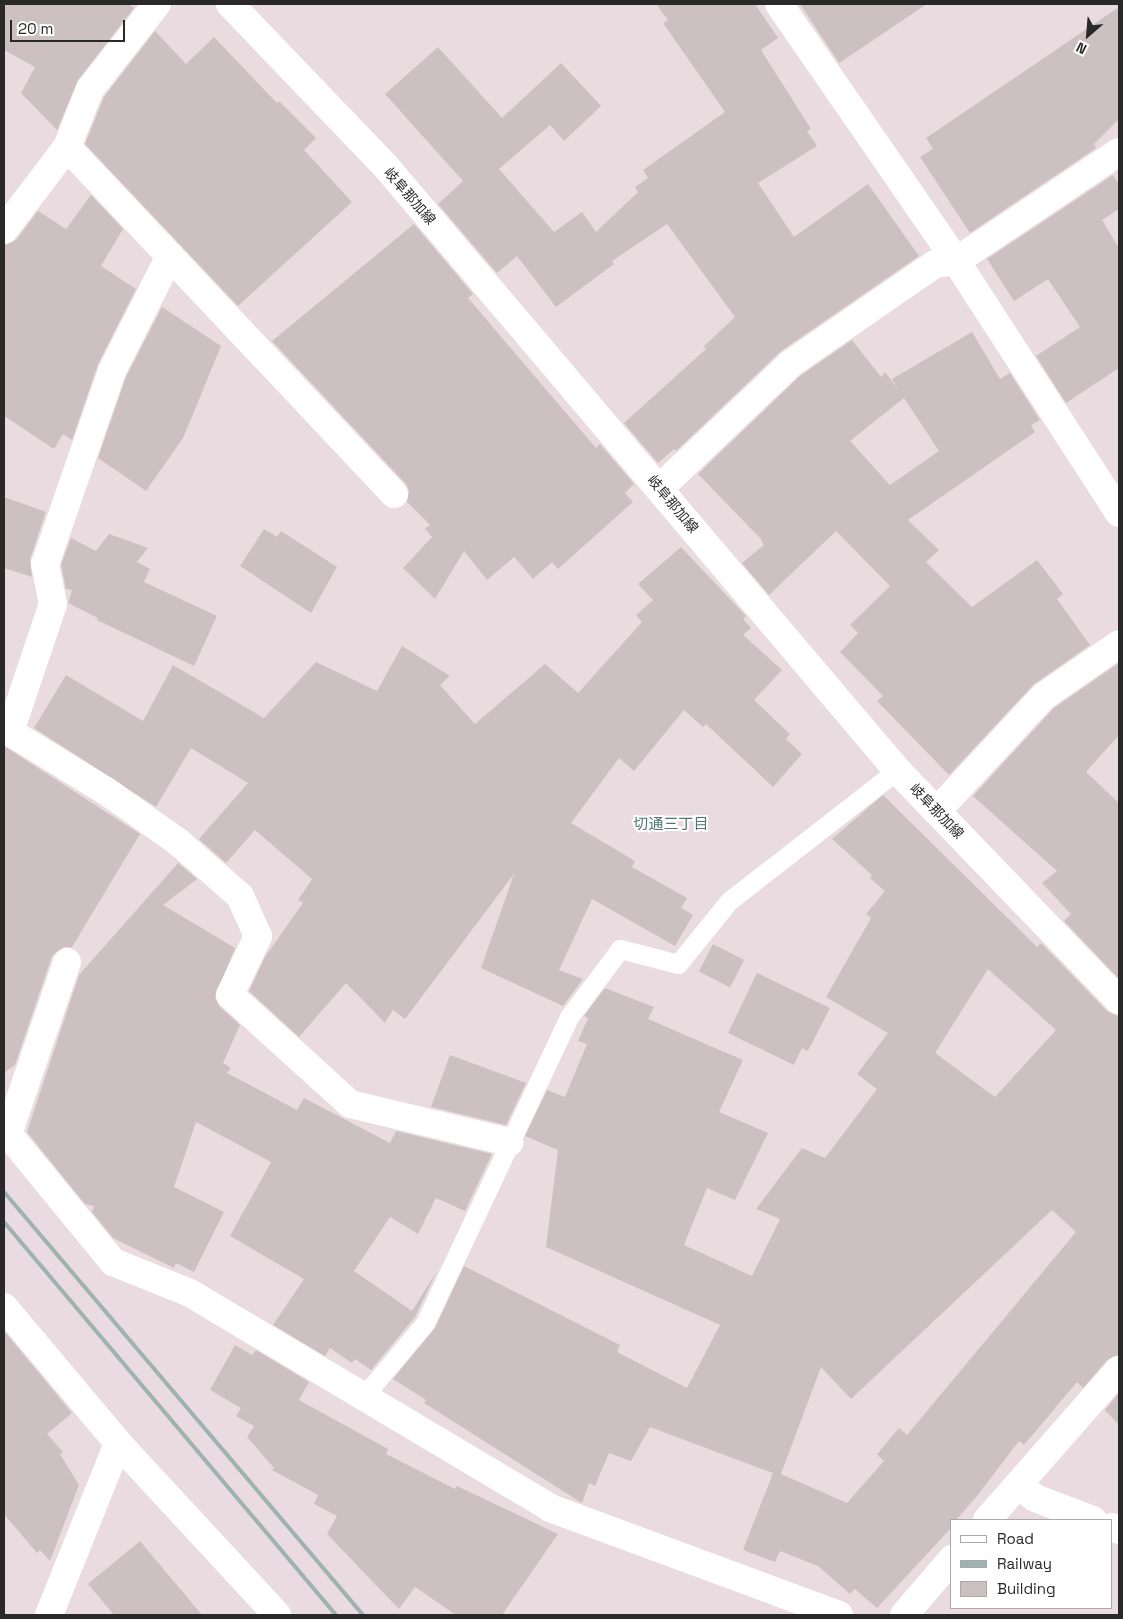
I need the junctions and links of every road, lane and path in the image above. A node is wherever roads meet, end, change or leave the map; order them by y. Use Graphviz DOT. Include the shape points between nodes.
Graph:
graph roads {
  1 [pos="157,4"];
  2 [pos="230,4"];
  3 [pos="780,4"];
  4 [pos="67,147"];
  5 [pos="1119,152"];
  6 [pos="4,230"];
  7 [pos="170,256"];
  8 [pos="956,261"];
  9 [pos="660,488"];
  10 [pos="394,494"];
  11 [pos="1119,513"];
  12 [pos="1119,644"];
  13 [pos="897,770"];
  14 [pos="937,811"];
  15 [pos="67,962"];
  16 [pos="1119,1000"];
  17 [pos="510,1142"];
  18 [pos="4,1307"];
  19 [pos="1119,1370"];
  20 [pos="363,1398"];
  21 [pos="118,1443"];
  22 [pos="1018,1485"];
  23 [pos="988,1519"];
  24 [pos="1091,1519"];
  25 [pos="950,1562"];
  26 [pos="50,1615"];
  27 [pos="277,1615"];
  28 [pos="839,1615"];
  29 [pos="904,1615"];
  1 -- 4 [label="street" via="90,89"];
  2 -- 9 [label="street, 岐阜那加線" via="388,169"];
  3 -- 8 [label="street"];
  4 -- 6 [label="street"];
  4 -- 7 [label="street"];
  5 -- 8 [label="street"];
  7 -- 10 [label="street"];
  7 -- 17 [label="street" via="112,371 45,564 53,604 10,732 106,791 177,841 240,896 258,936 230,995 350,1104"];
  8 -- 9 [label="street" via="935,264 790,364"];
  8 -- 11 [label="street"];
  9 -- 13 [label="street, 岐阜那加線"];
  12 -- 14 [label="street" via="1044,696"];
  13 -- 14 [label="street, 岐阜那加線"];
  13 -- 17 [label="lane" via="729,901 678,964 620,949 569,1017"];
  14 -- 16 [label="street, 岐阜那加線"];
  15 -- 20 [label="street" via="8,1134 113,1262 190,1293"];
  17 -- 20 [label="lane" via="425,1323"];
  18 -- 21 [label="street"];
  19 -- 22 [label="street"];
  20 -- 28 [label="street" via="550,1508"];
  21 -- 26 [label="street"];
  21 -- 27 [label="street"];
  22 -- 23 [label="street"];
  22 -- 24 [label="street" via="1035,1498"];
  25 -- 29 [label="street"];
}
